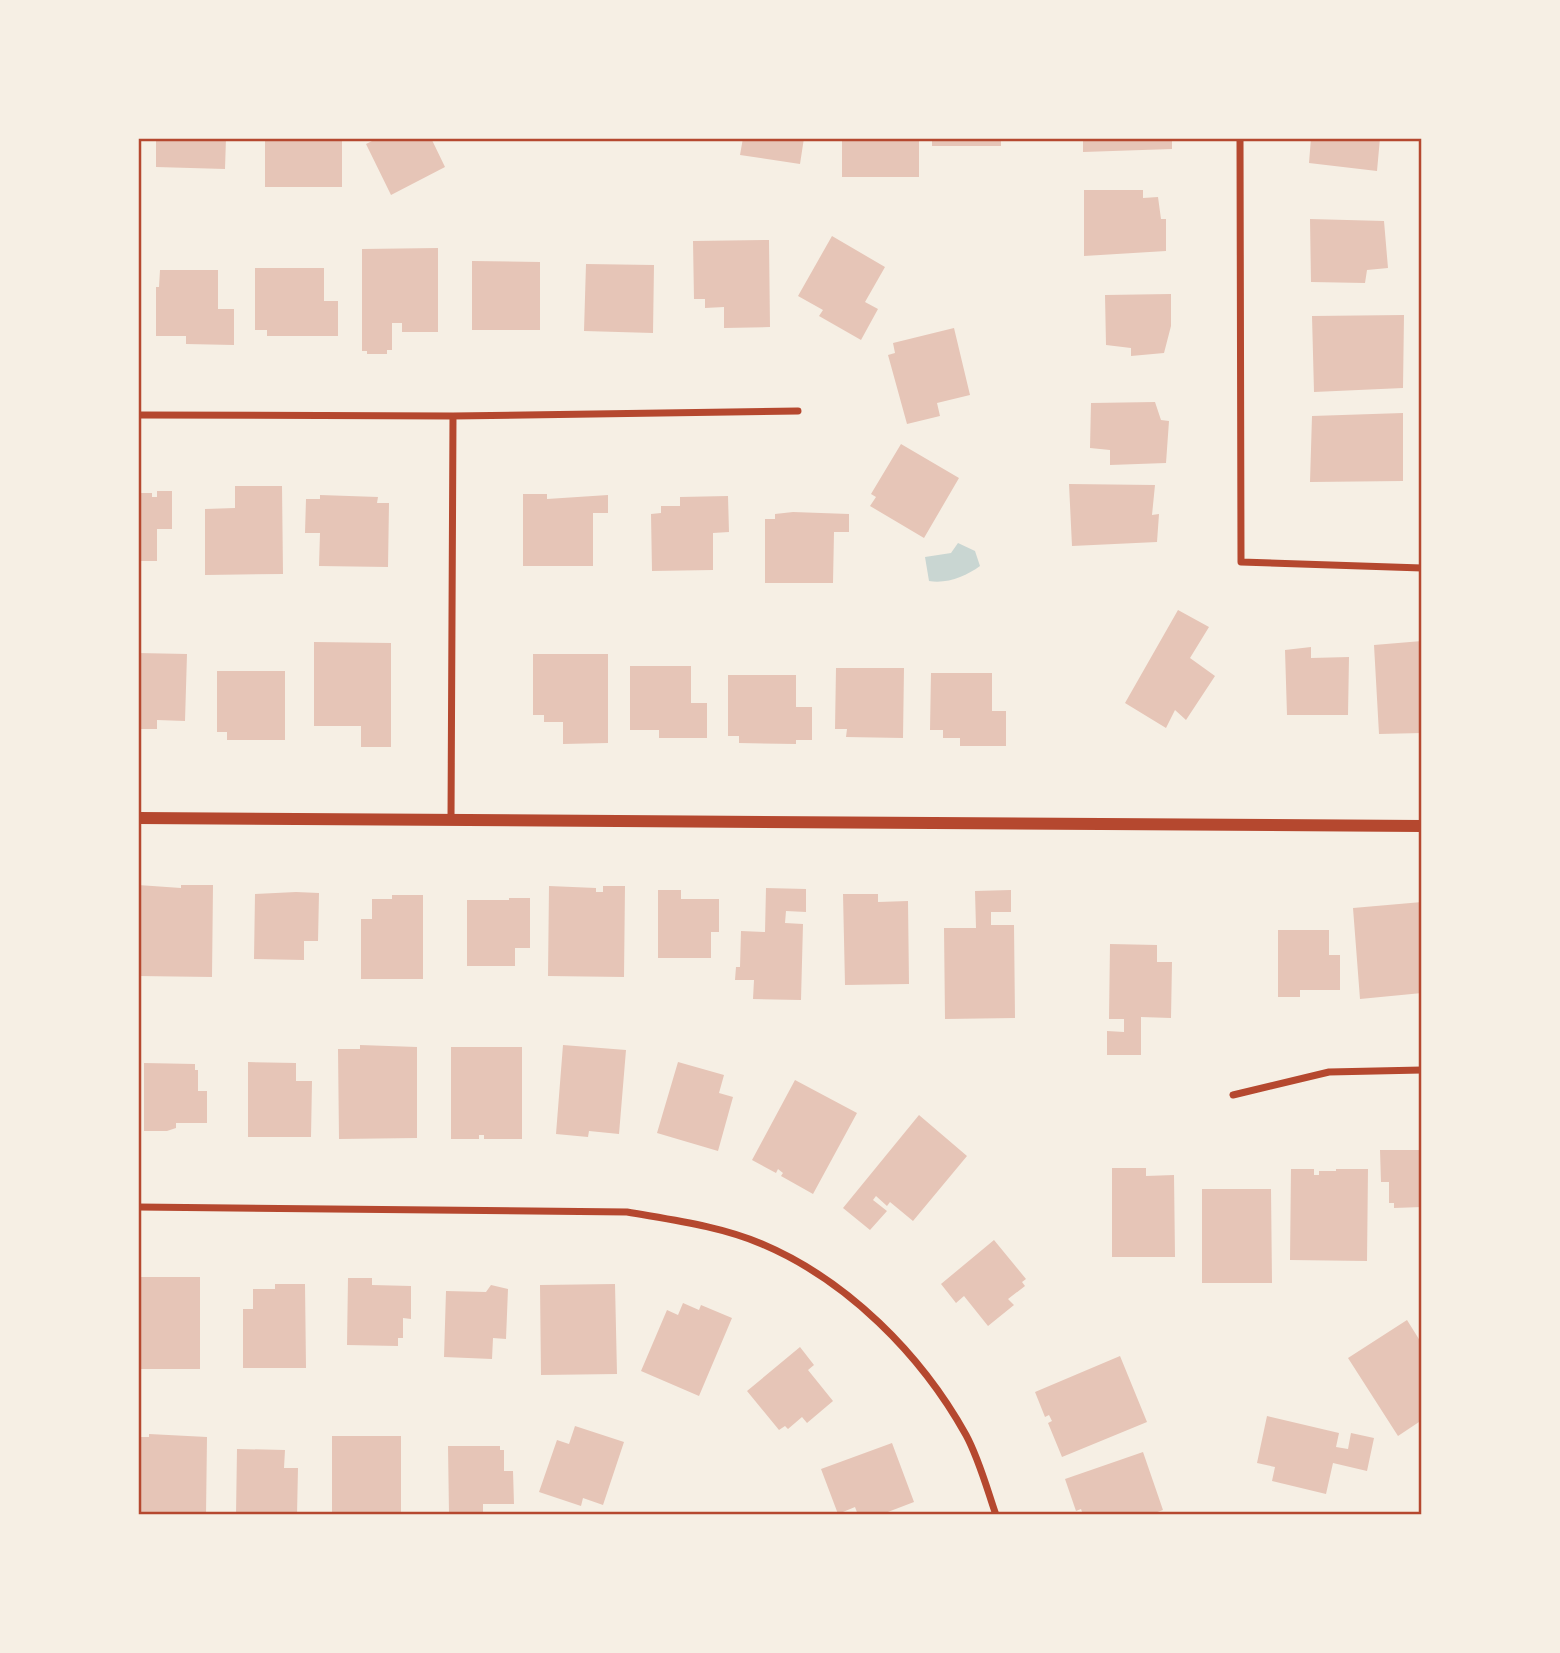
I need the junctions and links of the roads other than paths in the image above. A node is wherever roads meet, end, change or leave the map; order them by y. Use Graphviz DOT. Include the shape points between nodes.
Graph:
graph roads {
  1 [pos="1240,138"];
  2 [pos="799,411"];
  3 [pos="138,415"];
  4 [pos="453,416"];
  5 [pos="1422,568"];
  6 [pos="138,818"];
  7 [pos="452,820"];
  8 [pos="1422,826"];
  9 [pos="1422,1070"];
  10 [pos="1233,1095"];
  11 [pos="138,1206"];
  12 [pos="996,1515"];
  1 -- 5 [label="street" via="1241,562"];
  2 -- 4 [label="street"];
  3 -- 4 [label="street"];
  4 -- 7 [label="street"];
  6 -- 7 [label="street"];
  7 -- 8 [label="street"];
  9 -- 10 [label="street" via="1329,1072"];
  11 -- 12 [label="street" via="627,1212 699,1225 762,1244 841,1288 891,1336 966,1436"];
}
